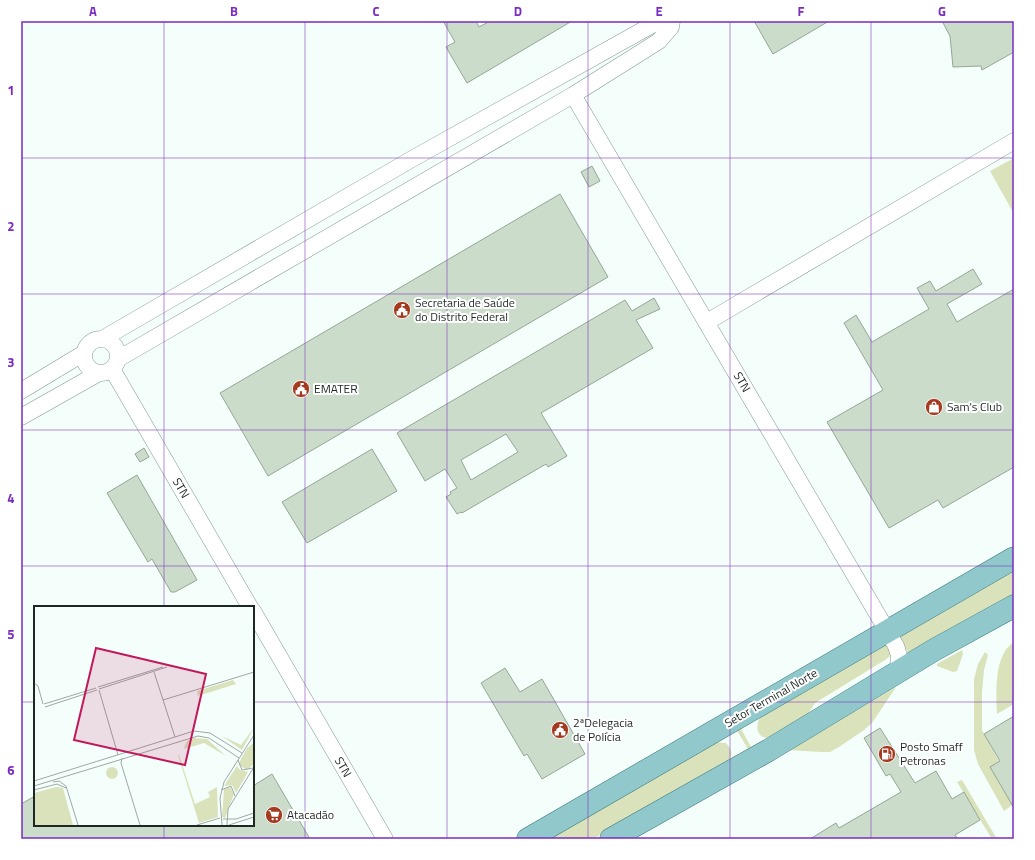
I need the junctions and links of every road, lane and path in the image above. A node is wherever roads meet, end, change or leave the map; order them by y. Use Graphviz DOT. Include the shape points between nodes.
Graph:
graph roads {
  1 [pos="659,21"];
  2 [pos="672,21"];
  3 [pos="573,95"];
  4 [pos="1014,142"];
  5 [pos="707,322"];
  6 [pos="104,338"];
  7 [pos="84,353"];
  8 [pos="110,367"];
  9 [pos="21,391"];
  10 [pos="21,417"];
  11 [pos="1014,558"];
  12 [pos="249,606"];
  13 [pos="1014,606"];
  14 [pos="254,613"];
  15 [pos="888,632"];
  16 [pos="896,673"];
  17 [pos="544,834"];
  18 [pos="385,839"];
  19 [pos="528,839"];
  20 [pos="611,839"];
  1 -- 6 [label="street" via="412,159"];
  2 -- 3 [label="street" via="671,27 659,41"];
  3 -- 5 [label="street, STN"];
  3 -- 8 [label="street"];
  4 -- 5 [label="street"];
  5 -- 15 [label="street, STN"];
  6 -- 7 [label="street" via="89,343"];
  6 -- 8 [label="street" via="114,345 118,354"];
  7 -- 8 [label="street" via="86,364 93,371"];
  7 -- 9 [label="street"];
  8 -- 10 [label="street"];
  8 -- 12 [label="street, STN"];
  11 -- 15 [label="main road, Setor Terminal Norte" via="945,596"];
  13 -- 16 [label="main road"];
  14 -- 18 [label="street, STN"];
  15 -- 16 [label="street, STN" via="899,653 900,660"];
  15 -- 17 [label="main road, Setor Terminal Norte" via="731,720"];
  16 -- 20 [label="main road" via="769,750"];
  17 -- 19 [label="main road, Setor Terminal Norte"];
}
